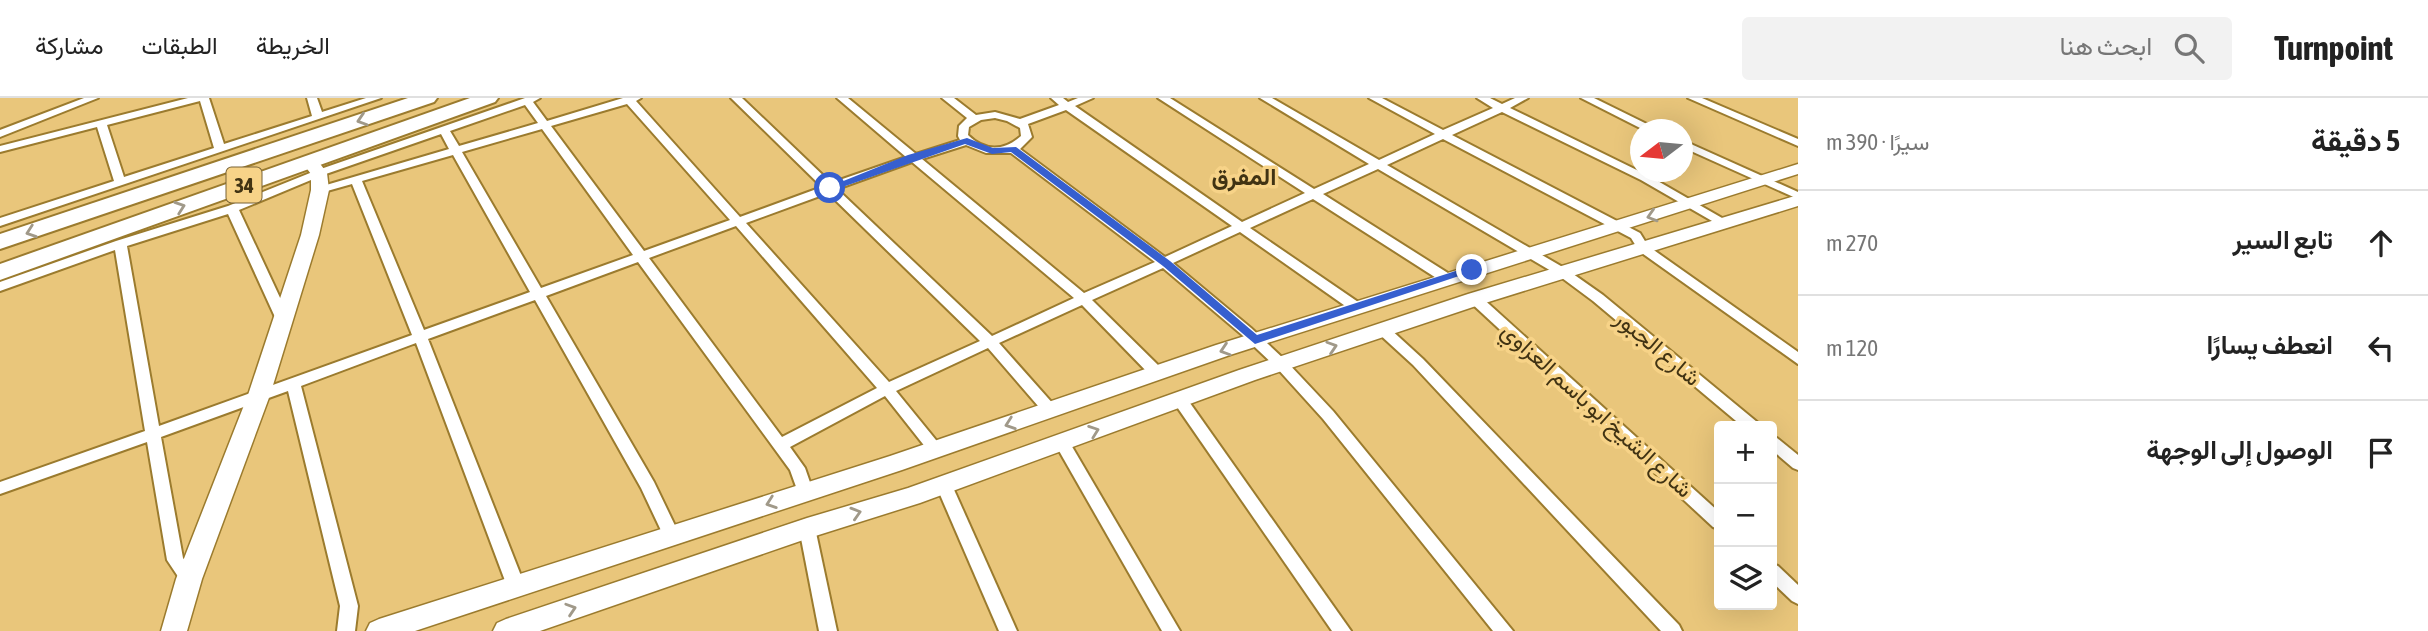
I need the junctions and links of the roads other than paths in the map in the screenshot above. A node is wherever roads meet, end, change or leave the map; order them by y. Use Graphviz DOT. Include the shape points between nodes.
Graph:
graph roads {
  1 [pos="76,98"];
  2 [pos="93,98"];
  3 [pos="202,98"];
  4 [pos="312,98"];
  5 [pos="376,98"];
  6 [pos="427,98"];
  7 [pos="488,98"];
  8 [pos="736,98"];
  9 [pos="842,98"];
  10 [pos="947,98"];
  11 [pos="1056,98"];
  12 [pos="1088,98"];
  13 [pos="1163,98"];
  14 [pos="1265,98"];
  15 [pos="1374,98"];
  16 [pos="1482,98"];
  17 [pos="1523,98"];
  18 [pos="1586,98"];
  19 [pos="1693,98"];
  20 [pos="632,99"];
  21 [pos="531,100"];
  22 [pos="357,101"];
  23 [pos="450,104"];
  24 [pos="1067,106"];
  25 [pos="1502,108"];
  26 [pos="43,116"];
  27 [pos="318,117"];
  28 [pos="975,119"];
  29 [pos="1631,119"];
  30 [pos="101,123"];
  31 [pos="1020,123"];
  32 [pos="544,125"];
  33 [pos="444,130"];
  34 [pos="0,134"];
  35 [pos="1443,135"];
  36 [pos="967,141"];
  37 [pos="1798,143"];
  38 [pos="220,148"];
  39 [pos="1693,148"];
  40 [pos="0,149"];
  41 [pos="1013,149"];
  42 [pos="457,151"];
  43 [pos="912,157"];
  44 [pos="1379,164"];
  45 [pos="1798,169"];
  46 [pos="316,175"];
  47 [pos="1764,180"];
  48 [pos="356,181"];
  49 [pos="120,182"];
  50 [pos="830,188"];
  51 [pos="1313,193"];
  52 [pos="1798,198"];
  53 [pos="1693,204"];
  54 [pos="72,208"];
  55 [pos="232,209"];
  56 [pos="740,220"];
  57 [pos="0,222"];
  58 [pos="1723,222"];
  59 [pos="1616,226"];
  60 [pos="1241,227"];
  61 [pos="0,243"];
  62 [pos="120,244"];
  63 [pos="1643,248"];
  64 [pos="1530,252"];
  65 [pos="641,254"];
  66 [pos="1166,264"];
  67 [pos="0,272"];
  68 [pos="1562,272"];
  69 [pos="1446,278"];
  70 [pos="0,287"];
  71 [pos="538,294"];
  72 [pos="1083,299"];
  73 [pos="1475,299"];
  74 [pos="1356,307"];
  75 [pos="282,317"];
  76 [pos="1383,330"];
  77 [pos="420,337"];
  78 [pos="1255,340"];
  79 [pos="990,342"];
  80 [pos="1798,359"];
  81 [pos="1281,364"];
  82 [pos="1157,373"];
  83 [pos="293,383"];
  84 [pos="887,389"];
  85 [pos="259,395"];
  86 [pos="1180,400"];
  87 [pos="1050,410"];
  88 [pos="1746,421"];
  89 [pos="153,435"];
  90 [pos="1062,442"];
  91 [pos="780,444"];
  92 [pos="1777,446"];
  93 [pos="935,449"];
  94 [pos="1798,464"];
  95 [pos="943,484"];
  96 [pos="0,488"];
  97 [pos="805,491"];
  98 [pos="1714,517"];
  99 [pos="807,528"];
  100 [pos="672,537"];
  101 [pos="1777,576"];
  102 [pos="189,579"];
  103 [pos="516,586"];
  104 [pos="1798,596"];
  105 [pos="512,630"];
  106 [pos="174,631"];
  107 [pos="346,631"];
  108 [pos="379,631"];
  109 [pos="828,631"];
  110 [pos="1007,631"];
  111 [pos="1171,631"];
  112 [pos="1342,631"];
  113 [pos="1504,631"];
  114 [pos="1673,631"];
  1 -- 26 [label="street"];
  2 -- 26 [label="street"];
  3 -- 30 [label="street"];
  3 -- 38 [label="street"];
  4 -- 27 [label="street"];
  5 -- 22 [label="street"];
  6 -- 54 [label="highway, 34, one-way"];
  7 -- 23 [label="highway, 34"];
  8 -- 50 [label="street"];
  9 -- 43 [label="street"];
  10 -- 28 [label="street"];
  11 -- 24 [label="street"];
  12 -- 24 [label="street"];
  13 -- 51 [label="street"];
  14 -- 44 [label="street, شارع الجبور"];
  15 -- 35 [label="street"];
  16 -- 25 [label="street"];
  17 -- 25 [label="street"];
  18 -- 29 [label="street"];
  19 -- 37 [label="street"];
  20 -- 32 [label="street"];
  20 -- 56 [label="street"];
  21 -- 32 [label="street"];
  21 -- 33 [label="street"];
  22 -- 27 [label="street"];
  23 -- 46 [label="highway, 34"];
  24 -- 31 [label="street"];
  24 -- 60 [label="street"];
  25 -- 35 [label="street"];
  25 -- 53 [label="street"];
  26 -- 34 [label="street"];
  27 -- 38 [label="street"];
  28 -- 31 [label="street" via="998,116"];
  28 -- 36 [label="street" via="964,126"];
  30 -- 40 [label="street"];
  30 -- 49 [label="street"];
  31 -- 41 [label="street" via="1027,137"];
  32 -- 42 [label="street"];
  32 -- 65 [label="street"];
  33 -- 42 [label="street"];
  33 -- 46 [label="street"];
  35 -- 44 [label="street"];
  35 -- 59 [label="street"];
  36 -- 41 [label="street" via="992,151"];
  36 -- 43 [label="street"];
  38 -- 49 [label="street"];
  39 -- 47 [label="street"];
  41 -- 66 [label="street"];
  42 -- 48 [label="street"];
  42 -- 71 [label="street"];
  43 -- 50 [label="street"];
  43 -- 72 [label="street"];
  44 -- 51 [label="street"];
  44 -- 64 [label="street, شارع الجبور"];
  45 -- 47 [label="street"];
  46 -- 48 [label="street"];
  46 -- 55 [label="street"];
  67 -- 46 [label="highway, 34, one-way"];
  46 -- 75 [label="street" via="310,235"];
  47 -- 52 [label="street"];
  47 -- 53 [label="street"];
  48 -- 77 [label="street"];
  49 -- 54 [label="street"];
  50 -- 56 [label="street"];
  50 -- 79 [label="street"];
  51 -- 60 [label="street"];
  51 -- 69 [label="street"];
  52 -- 58 [label="street"];
  53 -- 58 [label="street"];
  53 -- 59 [label="street, one-way"];
  54 -- 57 [label="street"];
  54 -- 61 [label="highway, 34, one-way"];
  55 -- 62 [label="street"];
  55 -- 75 [label="street"];
  56 -- 65 [label="street"];
  56 -- 84 [label="street"];
  58 -- 63 [label="street"];
  59 -- 63 [label="street" via="1636,236"];
  59 -- 64 [label="street"];
  60 -- 66 [label="street"];
  60 -- 74 [label="street"];
  62 -- 70 [label="street"];
  62 -- 89 [label="street"];
  63 -- 68 [label="street"];
  63 -- 80 [label="street"];
  64 -- 68 [label="street, شارع الجبور"];
  64 -- 69 [label="street"];
  65 -- 71 [label="street"];
  65 -- 91 [label="street"];
  66 -- 72 [label="street"];
  66 -- 78 [label="street"];
  68 -- 73 [label="street"];
  68 -- 88 [label="street, شارع الجبور"];
  69 -- 74 [label="street"];
  71 -- 77 [label="street"];
  71 -- 100 [label="street" via="648,486"];
  72 -- 79 [label="street"];
  72 -- 82 [label="street"];
  73 -- 76 [label="street"];
  73 -- 98 [label="street, شارع الشيخ ابو باسم العزاوي"];
  74 -- 78 [label="street"];
  75 -- 85 [label="street"];
  81 -- 76 [label="street, one-way"];
  76 -- 114 [label="street"];
  77 -- 83 [label="street"];
  77 -- 103 [label="street"];
  78 -- 81 [label="street"];
  78 -- 82 [label="street, one-way"];
  79 -- 84 [label="street"];
  79 -- 87 [label="street"];
  81 -- 86 [label="street"];
  81 -- 113 [label="street"];
  82 -- 87 [label="street"];
  83 -- 85 [label="street"];
  83 -- 107 [label="street" via="349,606"];
  84 -- 91 [label="street"];
  84 -- 93 [label="street"];
  85 -- 89 [label="street"];
  85 -- 102 [label="street"];
  90 -- 86 [label="street, one-way"];
  86 -- 112 [label="street"];
  87 -- 93 [label="street, one-way"];
  89 -- 96 [label="street"];
  89 -- 102 [label="street" via="175,560"];
  90 -- 95 [label="street"];
  90 -- 111 [label="street"];
  91 -- 97 [label="street" via="797,468"];
  92 -- 94 [label="street"];
  93 -- 97 [label="street"];
  99 -- 95 [label="street, one-way"];
  95 -- 110 [label="street"];
  97 -- 100 [label="street, one-way"];
  105 -- 99 [label="street, one-way"];
  99 -- 109 [label="street"];
  100 -- 103 [label="street"];
  101 -- 104 [label="street"];
  102 -- 106 [label="street"];
  103 -- 108 [label="street"];
}
